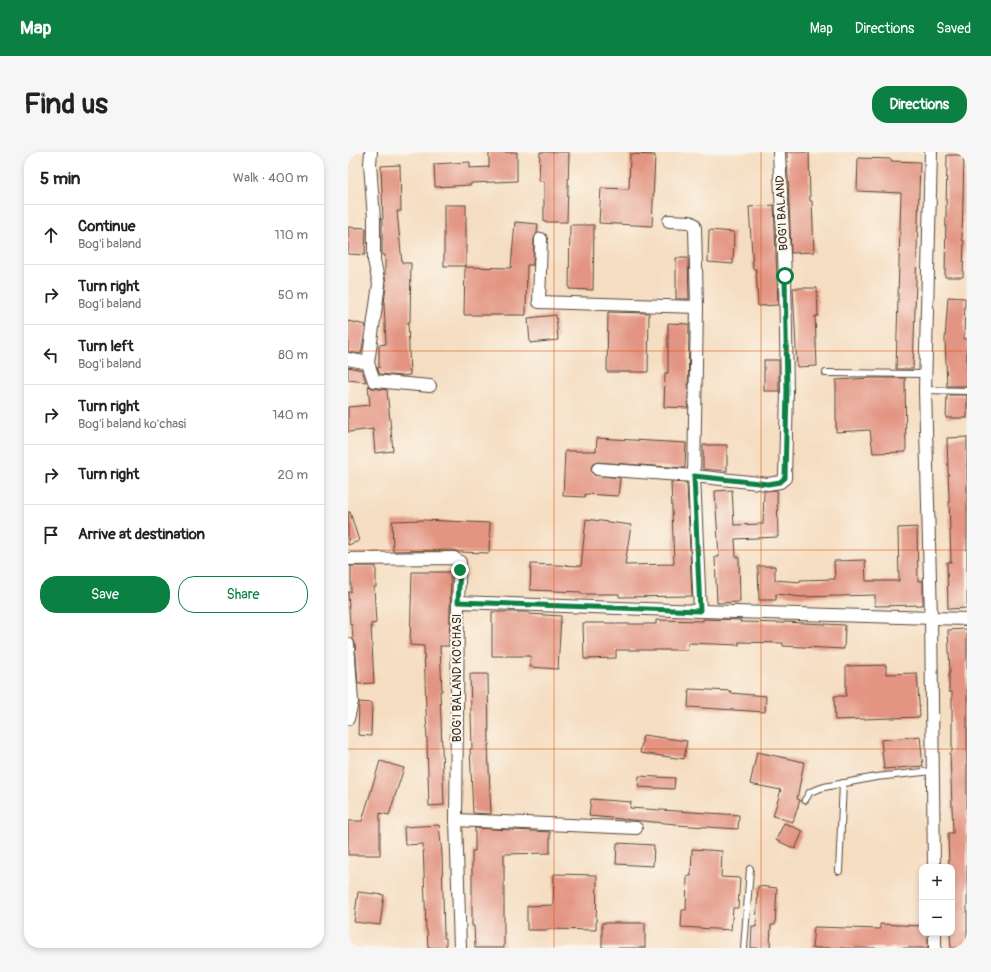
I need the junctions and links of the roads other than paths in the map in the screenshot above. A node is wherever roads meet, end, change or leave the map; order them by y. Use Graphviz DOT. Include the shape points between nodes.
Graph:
graph roads {
  1 [pos="371,152"];
  2 [pos="779,152"];
  3 [pos="932,152"];
  4 [pos="669,221"];
  5 [pos="541,239"];
  6 [pos="697,307"];
  7 [pos="348,359"];
  8 [pos="368,364"];
  9 [pos="826,374"];
  10 [pos="925,374"];
  11 [pos="430,386"];
  12 [pos="925,390"];
  13 [pos="967,391"];
  14 [pos="598,469"];
  15 [pos="694,476"];
  16 [pos="348,559"];
  17 [pos="458,602"];
  18 [pos="700,611"];
  19 [pos="930,618"];
  20 [pos="967,619"];
  21 [pos="348,644"];
  22 [pos="348,719"];
  23 [pos="933,771"];
  24 [pos="843,783"];
  25 [pos="805,800"];
  26 [pos="456,820"];
  27 [pos="636,828"];
  28 [pos="934,864"];
  29 [pos="750,869"];
  30 [pos="839,872"];
  31 [pos="935,936"];
  32 [pos="460,948"];
  33 [pos="744,948"];
  34 [pos="936,948"];
  1 -- 8 [label="street" via="374,260 378,284"];
  2 -- 15 [label="street, BOG'I BALAND" via="787,383 785,478 780,482 768,484"];
  3 -- 10 [label="street"];
  4 -- 6 [label="street" via="694,224"];
  5 -- 6 [label="street" via="539,302"];
  6 -- 15 [label="street"];
  7 -- 8 [label="street"];
  8 -- 11 [label="street" via="374,381"];
  9 -- 10 [label="lane"];
  10 -- 12 [label="street"];
  12 -- 13 [label="lane"];
  12 -- 19 [label="street"];
  14 -- 15 [label="street"];
  15 -- 18 [label="street"];
  16 -- 17 [label="street" via="454,558 460,562"];
  17 -- 18 [label="street, BOG'I BALAND KO'CHASI"];
  17 -- 26 [label="street, BOG'I BALAND KO'CHASI"];
  18 -- 19 [label="street, BOG'I BALAND KO'CHASI"];
  19 -- 20 [label="street, BOG'I BALAND KO'CHASI"];
  19 -- 23 [label="street"];
  21 -- 22 [label="street" via="352,702"];
  23 -- 24 [label="lane"];
  23 -- 28 [label="street"];
  24 -- 25 [label="lane" via="810,792"];
  24 -- 30 [label="lane"];
  26 -- 27 [label="street"];
  26 -- 32 [label="street, BOG'I BALAND KO'CHASI"];
  29 -- 33 [label="lane"];
  31 -- 34 [label="street"];
}
